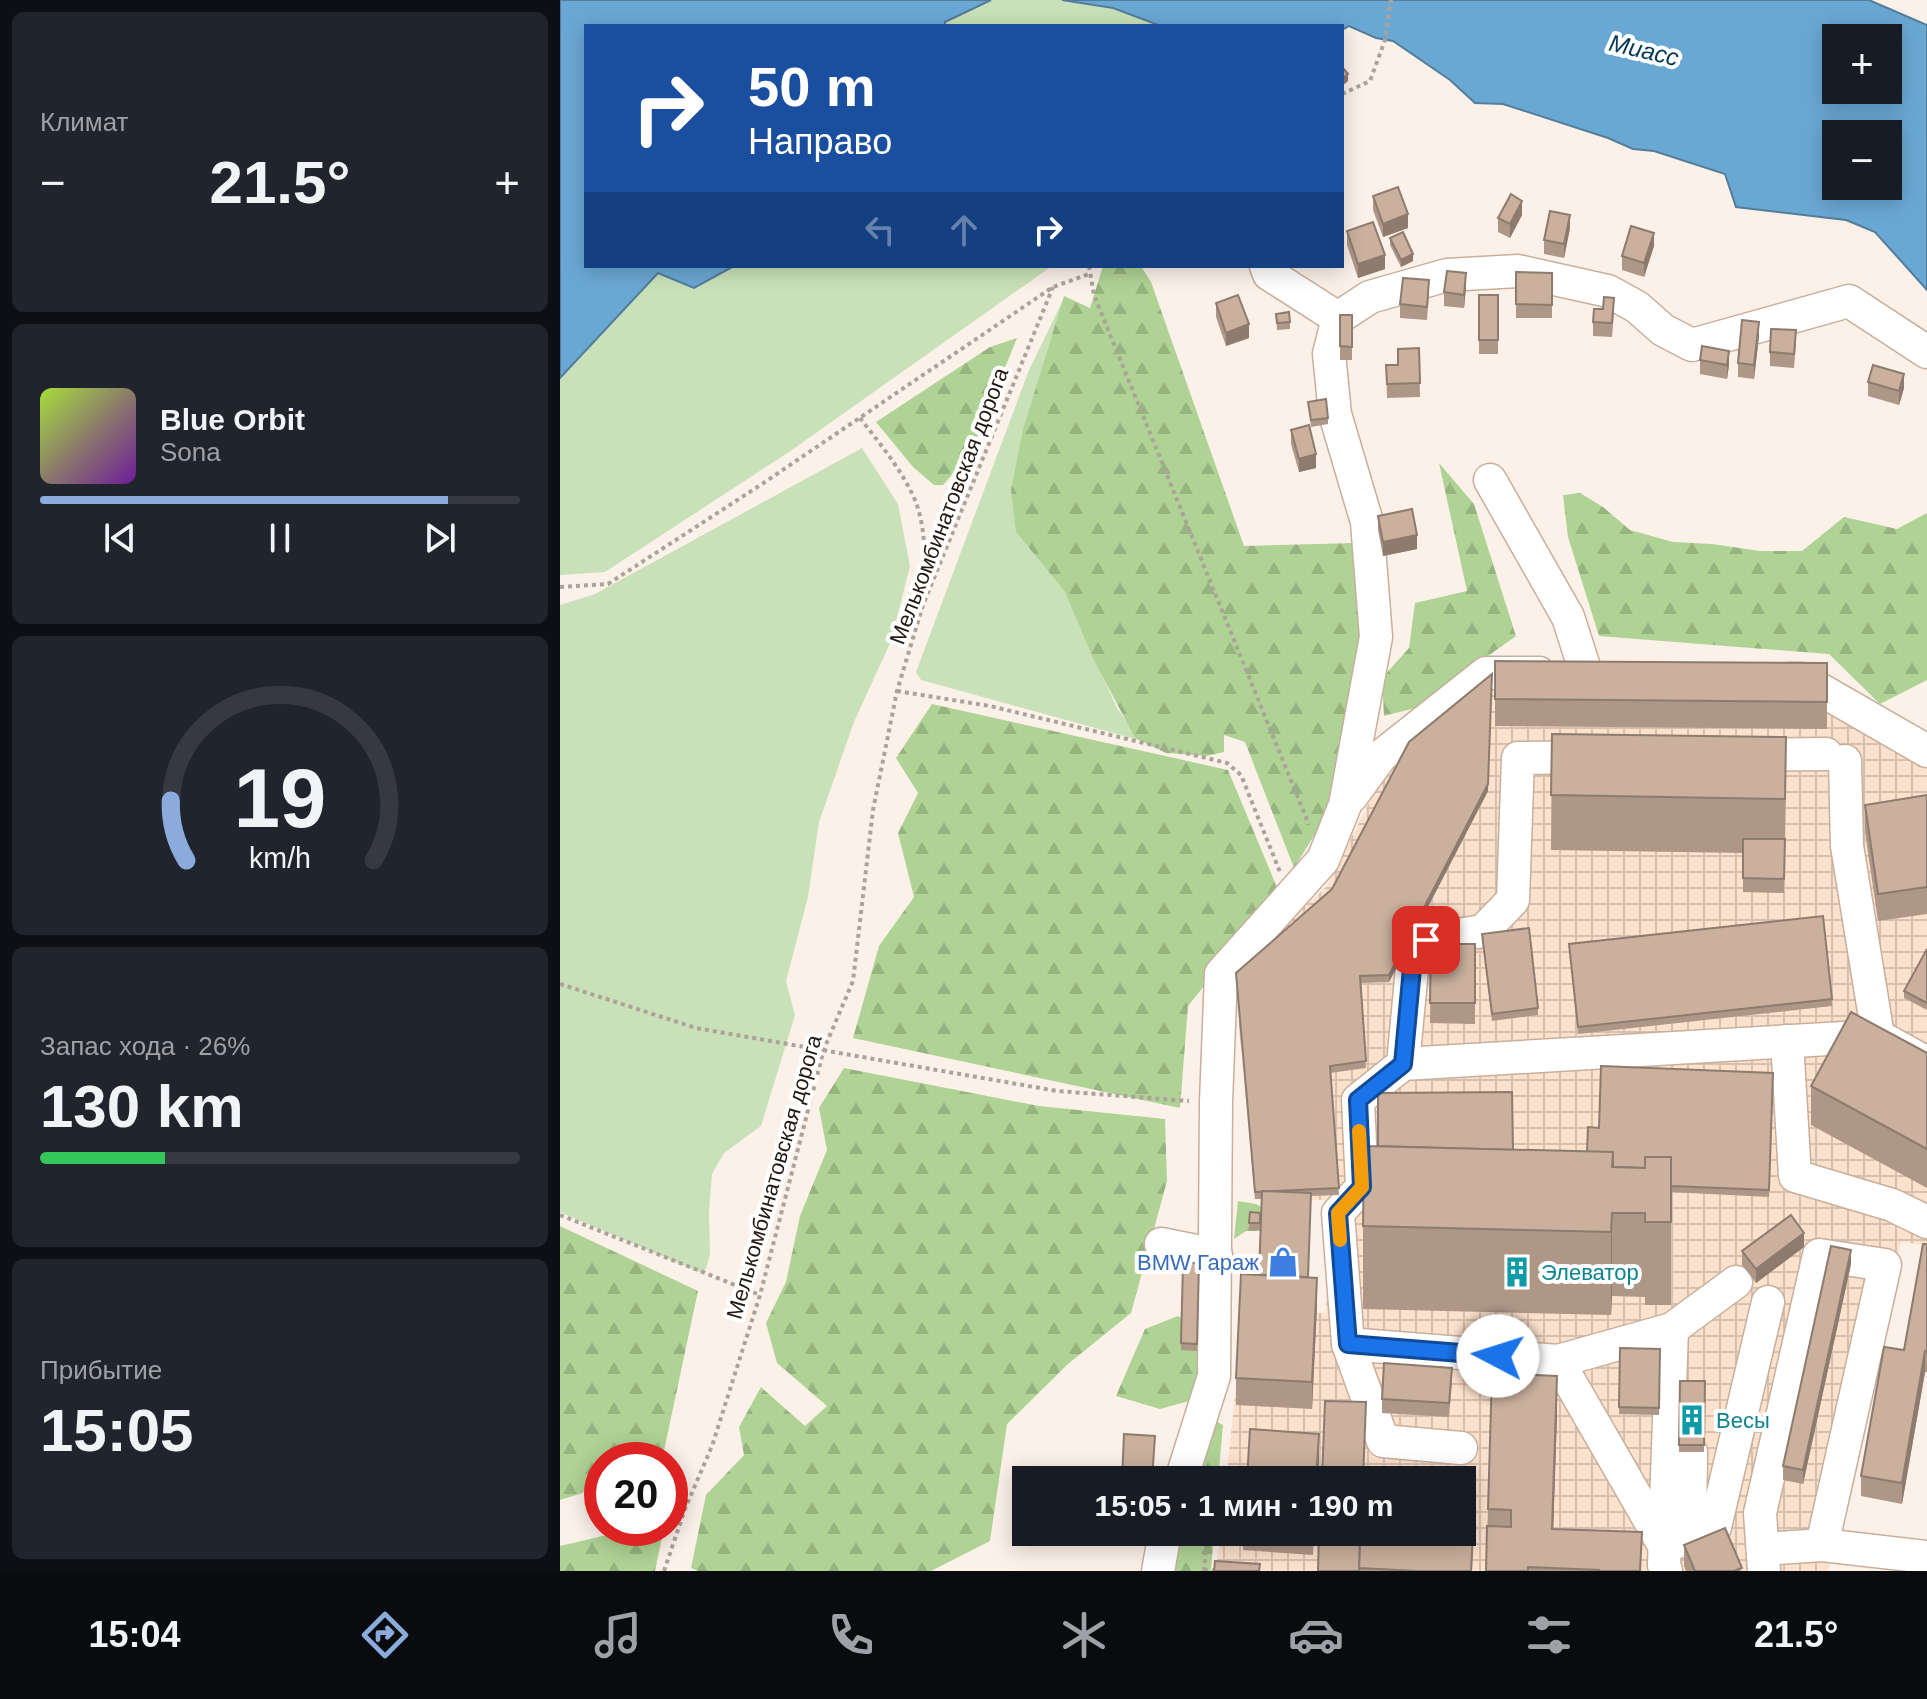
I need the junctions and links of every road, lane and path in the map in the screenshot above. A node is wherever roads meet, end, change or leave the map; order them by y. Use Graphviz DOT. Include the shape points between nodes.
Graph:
graph roads {
  1 [pos="1391,0"];
  2 [pos="1344,93"];
  3 [pos="1089,268"];
  4 [pos="1267,268"];
  5 [pos="1089,274"];
  6 [pos="1053,287"];
  7 [pos="1338,318"];
  8 [pos="1927,352"];
  9 [pos="860,418"];
  10 [pos="1490,480"];
  11 [pos="560,587"];
  12 [pos="923,605"];
  13 [pos="1755,678"];
  14 [pos="897,691"];
  15 [pos="1927,751"];
  16 [pos="1718,755"];
  17 [pos="1626,756"];
  18 [pos="1345,805"];
  19 [pos="1323,860"];
  20 [pos="1289,898"];
  21 [pos="560,984"];
  22 [pos="1878,1036"];
  23 [pos="1787,1041"];
  24 [pos="824,1049"];
  25 [pos="1927,1063"];
  26 [pos="1403,1064"];
  27 [pos="1216,1102"];
  28 [pos="560,1215"];
  29 [pos="1927,1222"];
  30 [pos="1161,1244"];
  31 [pos="1216,1255"];
  32 [pos="1736,1282"];
  33 [pos="760,1295"];
  34 [pos="1768,1302"];
  35 [pos="1683,1322"];
  36 [pos="1348,1344"];
  37 [pos="1558,1361"];
  38 [pos="1691,1388"];
  39 [pos="1461,1448"];
  40 [pos="1691,1452"];
  41 [pos="1185,1466"];
  42 [pos="1822,1545"];
  43 [pos="1162,1546"];
  44 [pos="1206,1546"];
  45 [pos="1673,1552"];
  46 [pos="1927,1557"];
  47 [pos="1764,1560"];
  48 [pos="1204,1570"];
  49 [pos="664,1571"];
  50 [pos="1158,1571"];
  51 [pos="1223,1571"];
  1 -- 2 [label="path" via="1385,40 1370,81"];
  3 -- 5 [label="path"];
  4 -- 7 [label="street"];
  5 -- 6 [label="path"];
  5 -- 19 [label="path"];
  6 -- 9 [label="path"];
  6 -- 12 [label="path, Мелькомбинатовская дорога"];
  7 -- 8 [label="street" via="1370,297 1447,275 1518,271 1608,291 1692,345 1849,301"];
  7 -- 18 [label="street" via="1329,354 1335,414 1367,522 1376,637"];
  9 -- 11 [label="path" via="608,584"];
  9 -- 12 [label="path" via="916,502 925,551"];
  10 -- 18 [label="street" via="1601,674 1486,673 1381,756"];
  12 -- 14 [label="path, Мелькомбинатовская дорога"];
  13 -- 15 [label="street" via="1802,679"];
  14 -- 20 [label="path" via="990,706 1227,763 1241,775"];
  14 -- 24 [label="path, Мелькомбинатовская дорога" via="873,810 853,981"];
  16 -- 22 [label="street" via="1836,757"];
  17 -- 26 [label="street" via="1518,758 1513,900 1483,931 1426,940 1413,958"];
  18 -- 19 [label="street"];
  19 -- 20 [label="street"];
  20 -- 27 [label="street" via="1221,974"];
  21 -- 24 [label="path" via="696,1028"];
  22 -- 23 [label="street"];
  22 -- 25 [label="street"];
  23 -- 26 [label="street"];
  23 -- 29 [label="street" via="1795,1176 1892,1205"];
  24 -- 27 [label="path" via="1057,1091"];
  24 -- 33 [label="path, Мелькомбинатовская дорога"];
  26 -- 36 [label="street" via="1358,1100 1362,1187 1338,1213"];
  27 -- 31 [label="street"];
  28 -- 33 [label="path"];
  30 -- 31 [label="street"];
  31 -- 41 [label="street" via="1214,1376"];
  32 -- 35 [label="street"];
  33 -- 49 [label="path, Мелькомбинатовская дорога" via="712,1446"];
  34 -- 45 [label="street" via="1715,1527"];
  35 -- 37 [label="street"];
  35 -- 38 [label="street"];
  35 -- 45 [label="street"];
  36 -- 37 [label="street"];
  36 -- 39 [label="street" via="1383,1441"];
  37 -- 45 [label="street"];
  40 -- 45 [label="street"];
  42 -- 46 [label="street"];
  42 -- 47 [label="street"];
  42 -- 47 [label="street" via="1885,1265 1819,1255 1760,1513"];
  43 -- 50 [label="street"];
  44 -- 48 [label="path"];
  48 -- 51 [label="path"];
}
